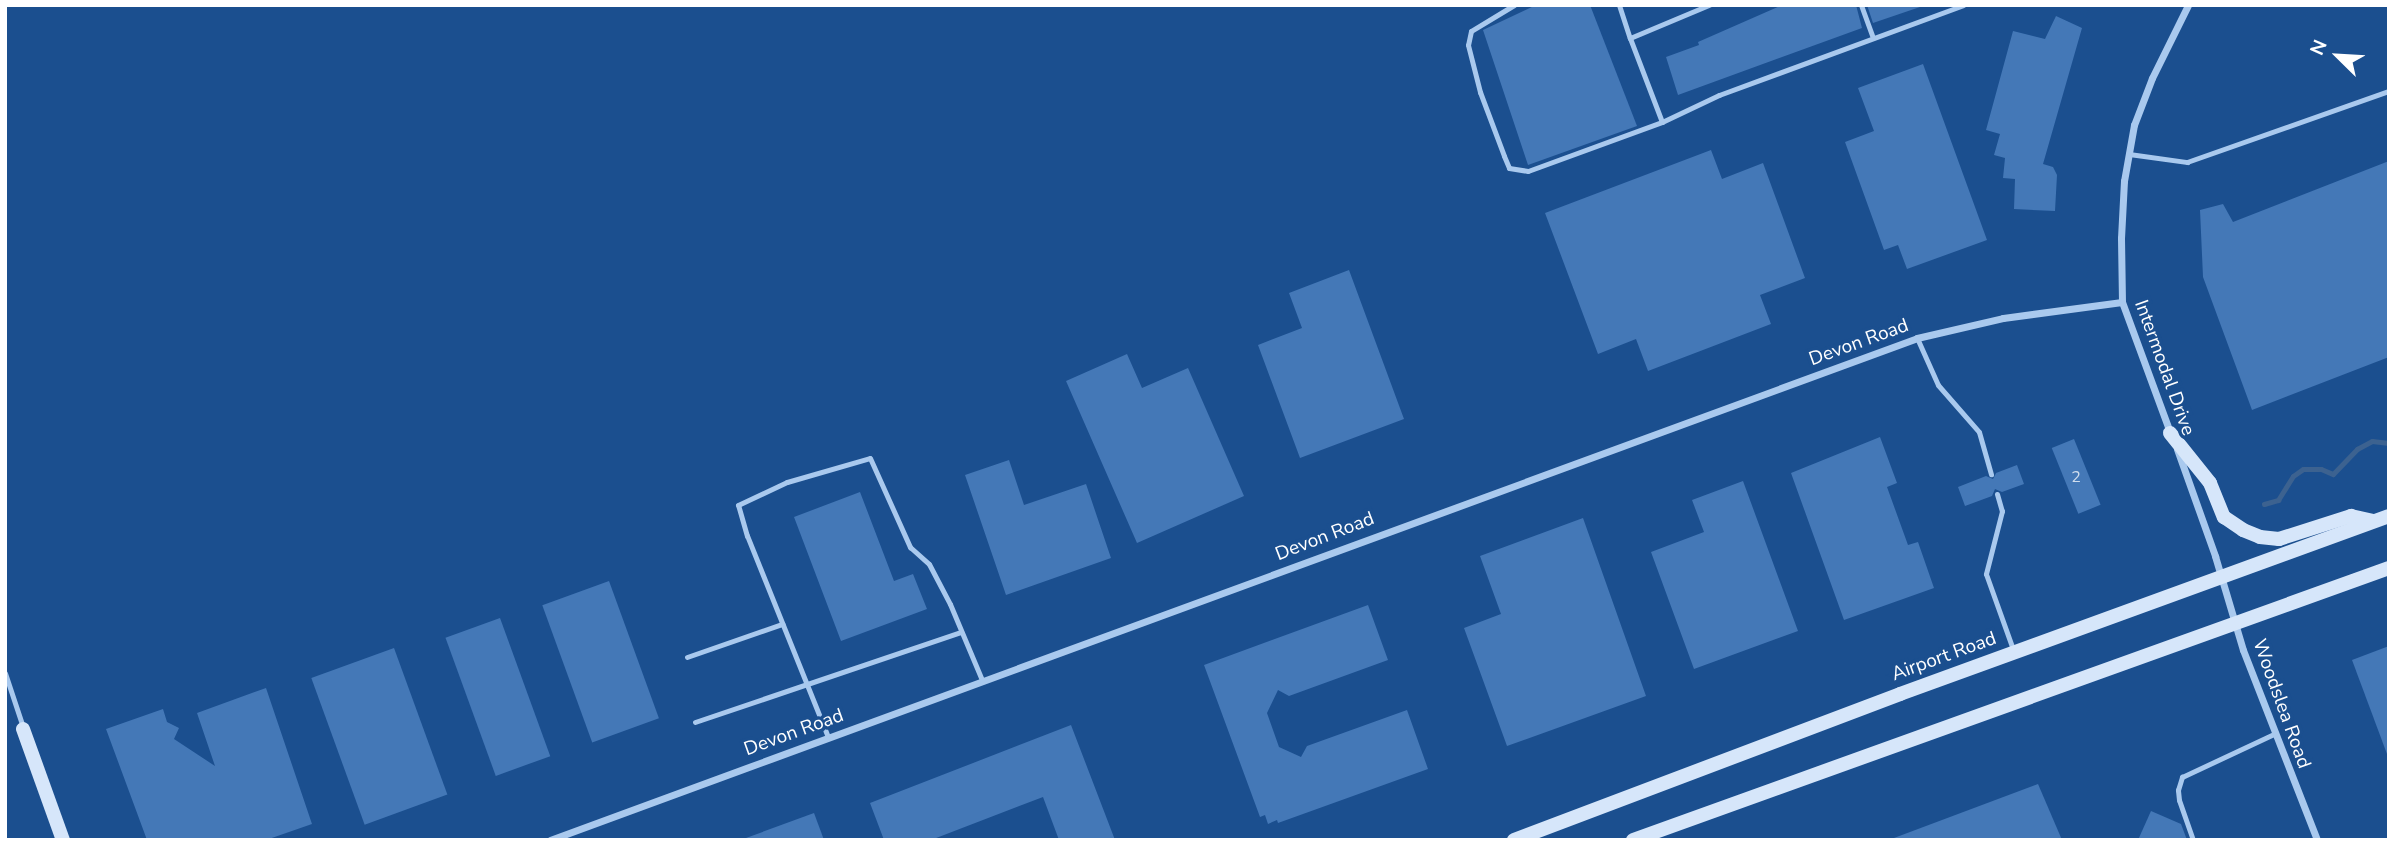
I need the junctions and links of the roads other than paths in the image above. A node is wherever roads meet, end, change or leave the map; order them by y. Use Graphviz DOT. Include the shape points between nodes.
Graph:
graph roads {
  1 [pos="1514,5"];
  2 [pos="1619,5"];
  3 [pos="1709,5"];
  4 [pos="1861,5"];
  5 [pos="1963,5"];
  6 [pos="2188,5"];
  7 [pos="1630,38"];
  8 [pos="1873,38"];
  9 [pos="2389,91"];
  10 [pos="1661,122"];
  11 [pos="2129,154"];
  12 [pos="2122,302"];
  13 [pos="1917,338"];
  14 [pos="2170,433"];
  15 [pos="1991,474"];
  16 [pos="1997,494"];
  17 [pos="2382,519"];
  18 [pos="2389,568"];
  19 [pos="2222,578"];
  20 [pos="782,624"];
  21 [pos="2236,625"];
  22 [pos="961,632"];
  23 [pos="2014,652"];
  24 [pos="687,657"];
  25 [pos="5,673"];
  26 [pos="982,680"];
  27 [pos="807,686"];
  28 [pos="695,722"];
  29 [pos="23,729"];
  30 [pos="2274,734"];
  31 [pos="828,737"];
  32 [pos="63,840"];
  33 [pos="550,840"];
  34 [pos="1514,840"];
  35 [pos="1633,840"];
  36 [pos="2193,840"];
  37 [pos="2317,840"];
  1 -- 10 [label="lane" via="1471,31 1468,44 1480,92 1509,168 1528,172 1542,168"];
  2 -- 7 [label="lane"];
  3 -- 7 [label="lane"];
  4 -- 8 [label="lane"];
  5 -- 8 [label="lane"];
  6 -- 11 [label="street, Intermodal Drive" via="2152,78 2134,125"];
  7 -- 10 [label="lane"];
  8 -- 10 [label="lane" via="1719,95"];
  9 -- 11 [label="lane" via="2187,162"];
  11 -- 12 [label="street, Intermodal Drive" via="2122,226"];
  12 -- 13 [label="street, Devon Road" via="1992,320"];
  12 -- 14 [label="street, Intermodal Drive"];
  13 -- 15 [label="lane" via="1938,385 1979,432"];
  13 -- 26 [label="street, Devon Road"];
  14 -- 17 [label="main road" via="2210,483 2224,517 2260,537 2279,538 2351,516"];
  14 -- 19 [label="street, Intermodal Drive"];
  16 -- 23 [label="lane" via="2002,511 1986,573"];
  17 -- 19 [label="main road, Airport Road"];
  18 -- 21 [label="main road"];
  19 -- 21 [label="street, Woodslea Road"];
  19 -- 23 [label="main road, Airport Road"];
  20 -- 22 [label="lane" via="738,505 787,482 870,458 910,547 929,564"];
  20 -- 24 [label="lane"];
  20 -- 27 [label="lane"];
  21 -- 30 [label="street, Woodslea Road"];
  21 -- 35 [label="main road"];
  22 -- 26 [label="lane"];
  22 -- 27 [label="lane"];
  23 -- 34 [label="main road, Airport Road"];
  25 -- 29 [label="lane"];
  26 -- 31 [label="street, Devon Road"];
  27 -- 28 [label="lane"];
  27 -- 31 [label="lane"];
  29 -- 32 [label="main road"];
  30 -- 36 [label="lane" via="2182,776 2179,800"];
  30 -- 37 [label="street, Woodslea Road"];
  31 -- 33 [label="street, Devon Road"];
}
